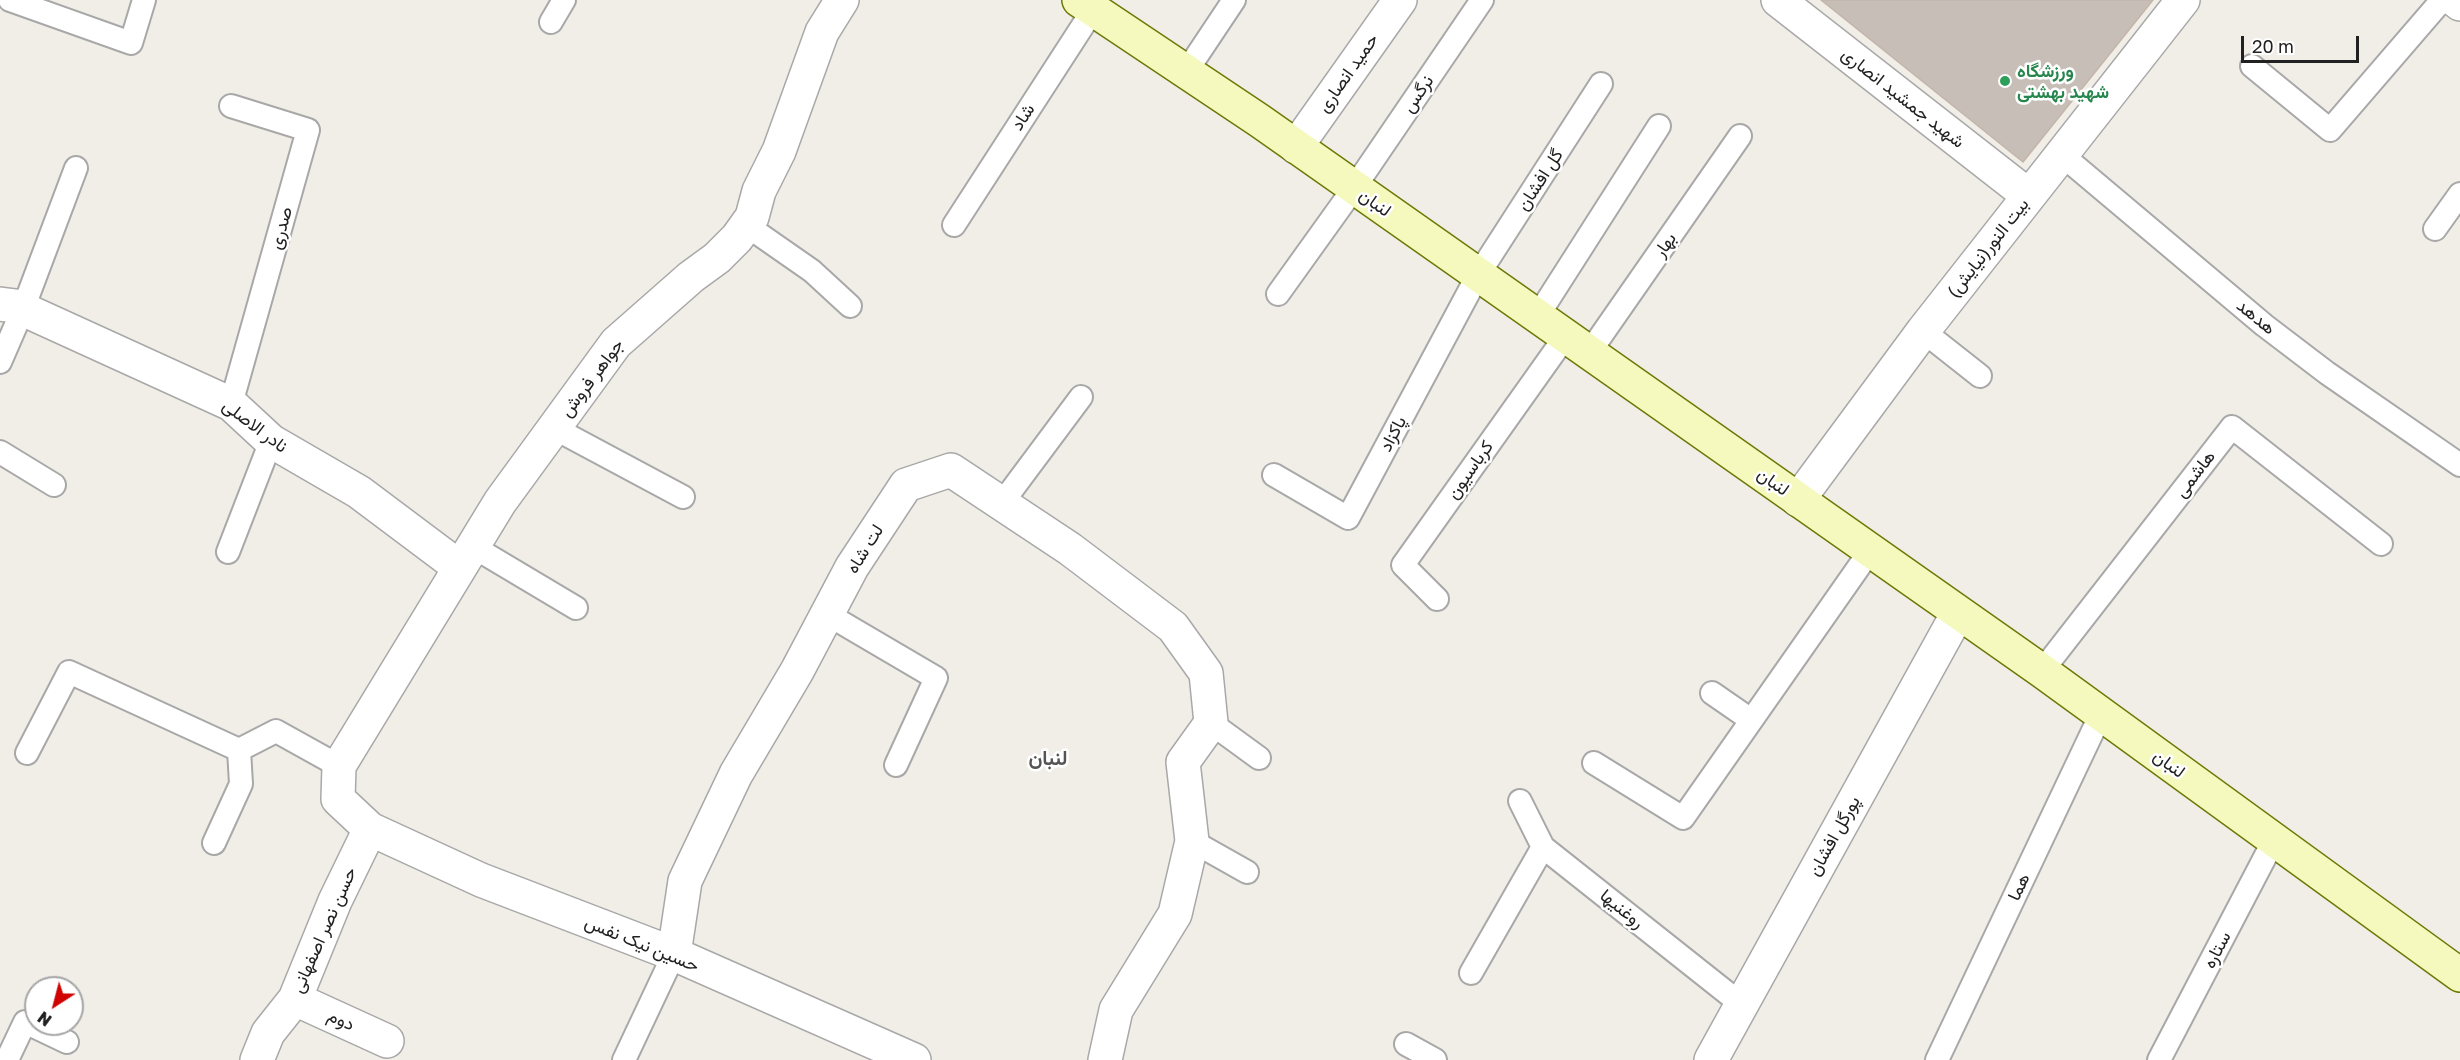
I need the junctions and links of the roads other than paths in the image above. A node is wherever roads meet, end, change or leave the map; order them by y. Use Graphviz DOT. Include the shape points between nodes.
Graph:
graph roads {
  1 [pos="10,0"];
  2 [pos="144,0"];
  3 [pos="564,0"];
  4 [pos="842,0"];
  5 [pos="1234,0"];
  6 [pos="1400,0"];
  7 [pos="1482,0"];
  8 [pos="1778,0"];
  9 [pos="2184,0"];
  10 [pos="2442,0"];
  11 [pos="2455,0"];
  12 [pos="36,4"];
  13 [pos="2460,4"];
  14 [pos="1086,5"];
  15 [pos="552,22"];
  16 [pos="2252,66"];
  17 [pos="1186,72"];
  18 [pos="1601,84"];
  19 [pos="231,106"];
  20 [pos="1659,126"];
  21 [pos="1740,136"];
  22 [pos="1296,147"];
  23 [pos="2062,155"];
  24 [pos="76,168"];
  25 [pos="1354,188"];
  26 [pos="2460,194"];
  27 [pos="2029,196"];
  28 [pos="746,225"];
  29 [pos="954,225"];
  30 [pos="2435,229"];
  31 [pos="1478,275"];
  32 [pos="1278,294"];
  33 [pos="850,306"];
  34 [pos="11,307"];
  35 [pos="1537,317"];
  36 [pos="1923,331"];
  37 [pos="1577,345"];
  38 [pos="0,362"];
  39 [pos="1980,376"];
  40 [pos="1081,397"];
  41 [pos="231,404"];
  42 [pos="554,428"];
  43 [pos="271,441"];
  44 [pos="0,452"];
  45 [pos="2460,465"];
  46 [pos="1274,475"];
  47 [pos="54,485"];
  48 [pos="683,497"];
  49 [pos="1798,500"];
  50 [pos="1002,503"];
  51 [pos="2381,544"];
  52 [pos="1870,551"];
  53 [pos="228,552"];
  54 [pos="465,557"];
  55 [pos="1437,599"];
  56 [pos="576,608"];
  57 [pos="1958,613"];
  58 [pos="827,614"];
  59 [pos="2042,671"];
  60 [pos="1712,693"];
  61 [pos="2101,714"];
  62 [pos="1751,720"];
  63 [pos="1211,723"];
  64 [pos="239,750"];
  65 [pos="27,753"];
  66 [pos="1259,758"];
  67 [pos="1594,763"];
  68 [pos="896,765"];
  69 [pos="339,766"];
  70 [pos="1520,801"];
  71 [pos="370,828"];
  72 [pos="2274,840"];
  73 [pos="1192,841"];
  74 [pos="214,843"];
  75 [pos="1543,847"];
  76 [pos="1247,872"];
  77 [pos="674,954"];
  78 [pos="1471,973"];
  79 [pos="2460,975"];
  80 [pos="295,999"];
  81 [pos="1741,1004"];
  82 [pos="387,1041"];
  83 [pos="67,1042"];
  84 [pos="1406,1044"];
  85 [pos="7,1060"];
  86 [pos="257,1060"];
  87 [pos="624,1060"];
  88 [pos="914,1060"];
  89 [pos="1105,1060"];
  90 [pos="1435,1060"];
  91 [pos="1711,1060"];
  92 [pos="1937,1060"];
  93 [pos="2159,1060"];
  1 -- 12 [label="lane"];
  2 -- 12 [label="lane" via="131,43"];
  3 -- 15 [label="lane"];
  4 -- 28 [label="street, جواهر فروش" via="822,32 779,152"];
  5 -- 17 [label="lane"];
  6 -- 22 [label="street, حمید انصاری"];
  7 -- 25 [label="lane, نرگس"];
  8 -- 27 [label="street, شهید جمشید انصاری"];
  9 -- 23 [label="street, بیت النور(نیایش)"];
  10 -- 16 [label="lane" via="2330,130"];
  11 -- 13 [label="street"];
  14 -- 17 [label="main road, لنبان"];
  14 -- 29 [label="lane, شاد"];
  17 -- 22 [label="main road, لنبان"];
  18 -- 31 [label="lane, گل افشان"];
  19 -- 41 [label="lane, صدری" via="309,130"];
  20 -- 35 [label="lane"];
  21 -- 37 [label="lane, بهار"];
  22 -- 25 [label="main road, لنبان"];
  23 -- 27 [label="street, بیت النور(نیایش)"];
  23 -- 45 [label="lane, هدهد" via="2273,332"];
  24 -- 34 [label="lane"];
  25 -- 31 [label="main road, لنبان"];
  25 -- 32 [label="lane, نرگس"];
  26 -- 30 [label="lane"];
  27 -- 36 [label="street, بیت النور(نیایش)"];
  28 -- 33 [label="lane" via="812,271"];
  28 -- 42 [label="street, جواهر فروش" via="717,258 616,343"];
  31 -- 35 [label="main road, لنبان"];
  31 -- 46 [label="lane, پاکزاد" via="1348,518"];
  34 -- 38 [label="lane"];
  34 -- 41 [label="street, نادر الاصلی"];
  35 -- 37 [label="main road, لنبان"];
  36 -- 39 [label="lane"];
  36 -- 49 [label="street, بیت النور(نیایش)"];
  37 -- 49 [label="main road, لنبان"];
  37 -- 55 [label="lane, کرباسیون" via="1403,565"];
  40 -- 50 [label="lane"];
  41 -- 43 [label="street, نادر الاصلی"];
  42 -- 48 [label="lane"];
  42 -- 54 [label="street, جواهر فروش"];
  43 -- 53 [label="lane"];
  43 -- 54 [label="street, نادر الاصلی"];
  44 -- 47 [label="lane"];
  49 -- 52 [label="main road, لنبان"];
  50 -- 58 [label="street, لت شاه" via="951,470 906,485 852,567"];
  50 -- 63 [label="street, لت شاه" via="1173,627 1206,673"];
  51 -- 59 [label="lane, هاشمی" via="2232,427"];
  52 -- 57 [label="main road, لنبان"];
  52 -- 62 [label="lane"];
  54 -- 56 [label="lane"];
  54 -- 69 [label="street, جواهر فروش"];
  57 -- 59 [label="main road, لنبان"];
  57 -- 81 [label="street, پورگل افشان"];
  58 -- 68 [label="lane" via="936,678"];
  58 -- 77 [label="street, لت شاه" via="736,774 685,881"];
  59 -- 61 [label="main road, لنبان"];
  60 -- 62 [label="lane"];
  61 -- 72 [label="main road, لنبان"];
  61 -- 92 [label="lane, هما"];
  62 -- 67 [label="lane" via="1683,818"];
  63 -- 66 [label="lane"];
  63 -- 73 [label="street" via="1183,762"];
  64 -- 65 [label="lane" via="69,672"];
  64 -- 69 [label="lane" via="276,731"];
  64 -- 74 [label="lane" via="241,784"];
  69 -- 71 [label="street, حسین نیک نفس" via="338,799"];
  70 -- 75 [label="lane, روغنیها"];
  71 -- 77 [label="street, حسین نیک نفس" via="481,880"];
  71 -- 80 [label="street, حسن نصر اصفهانی"];
  72 -- 79 [label="main road, لنبان"];
  72 -- 93 [label="lane, ستاره"];
  73 -- 76 [label="lane"];
  73 -- 89 [label="street" via="1175,914 1116,1010"];
  75 -- 78 [label="lane"];
  75 -- 81 [label="lane, روغنیها"];
  77 -- 87 [label="lane"];
  77 -- 88 [label="street, حسین نیک نفس"];
  80 -- 82 [label="street, دوم"];
  80 -- 86 [label="street, حسن نصر اصفهانی" via="268,1033"];
  81 -- 91 [label="street, پورگل افشان"];
  83 -- 85 [label="lane" via="25,1022"];
  84 -- 90 [label="lane"];
}
